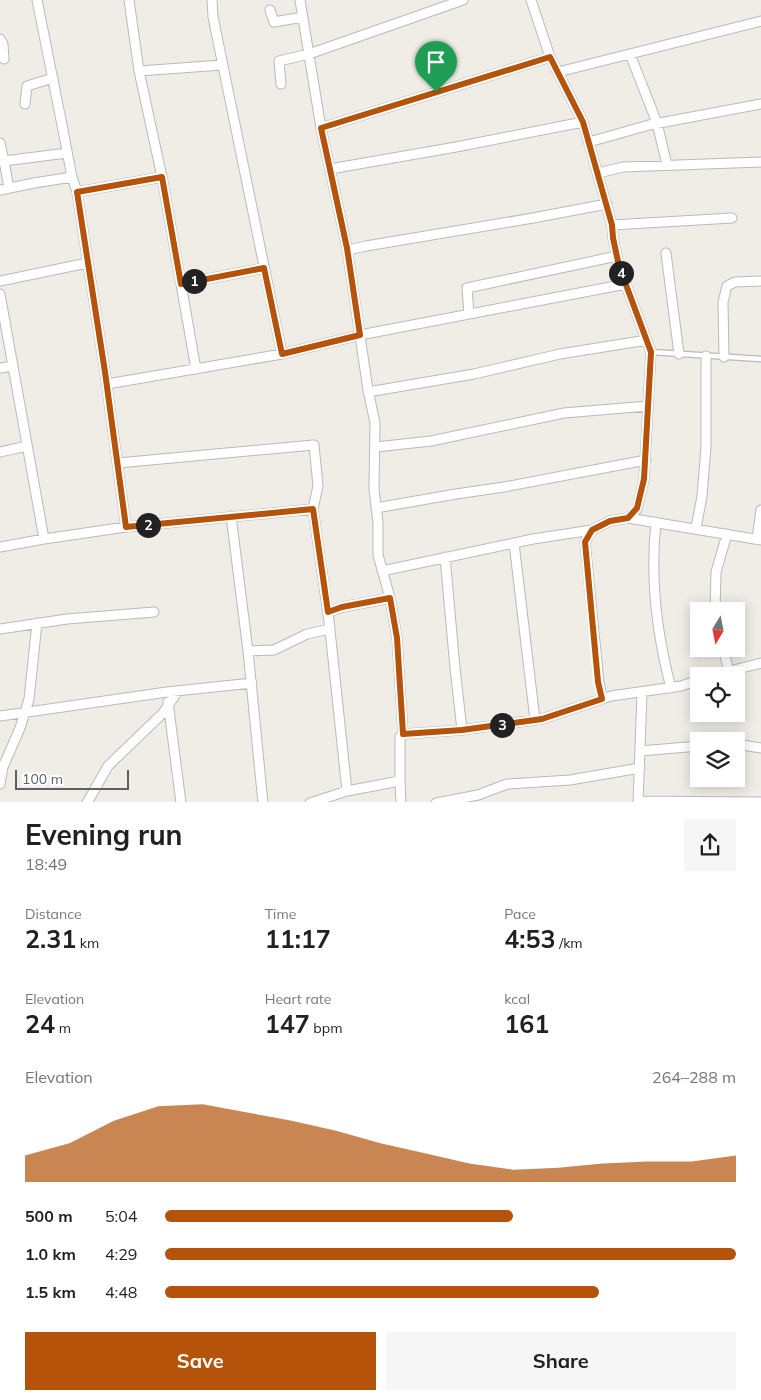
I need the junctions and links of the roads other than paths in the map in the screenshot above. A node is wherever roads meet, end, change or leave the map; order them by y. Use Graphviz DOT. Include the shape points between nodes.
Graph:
graph roads {
  1 [pos="37,0"];
  2 [pos="129,0"];
  3 [pos="212,0"];
  4 [pos="300,0"];
  5 [pos="463,0"];
  6 [pos="531,0"];
  7 [pos="270,10"];
  8 [pos="302,17"];
  9 [pos="761,21"];
  10 [pos="0,39"];
  11 [pos="309,54"];
  12 [pos="630,54"];
  13 [pos="550,57"];
  14 [pos="4,59"];
  15 [pos="222,65"];
  16 [pos="139,71"];
  17 [pos="558,72"];
  18 [pos="53,78"];
  19 [pos="281,84"];
  20 [pos="25,104"];
  21 [pos="761,104"];
  22 [pos="583,122"];
  23 [pos="657,124"];
  24 [pos="321,128"];
  25 [pos="589,142"];
  26 [pos="0,143"];
  27 [pos="67,153"];
  28 [pos="4,161"];
  29 [pos="761,162"];
  30 [pos="667,165"];
  31 [pos="330,169"];
  32 [pos="598,172"];
  33 [pos="162,177"];
  34 [pos="72,178"];
  35 [pos="5,189"];
  36 [pos="77,192"];
  37 [pos="607,204"];
  38 [pos="732,218"];
  39 [pos="612,225"];
  40 [pos="348,250"];
  41 [pos="666,253"];
  42 [pos="616,256"];
  43 [pos="87,263"];
  44 [pos="264,268"];
  45 [pos="0,281"];
  46 [pos="761,281"];
  47 [pos="181,284"];
  48 [pos="626,284"];
  49 [pos="0,294"];
  50 [pos="469,314"];
  51 [pos="360,335"];
  52 [pos="647,340"];
  53 [pos="651,352"];
  54 [pos="282,354"];
  55 [pos="680,354"];
  56 [pos="706,356"];
  57 [pos="724,357"];
  58 [pos="761,359"];
  59 [pos="13,366"];
  60 [pos="0,368"];
  61 [pos="196,369"];
  62 [pos="107,384"];
  63 [pos="368,392"];
  64 [pos="648,406"];
  65 [pos="27,446"];
  66 [pos="376,447"];
  67 [pos="0,452"];
  68 [pos="646,460"];
  69 [pos="118,463"];
  70 [pos="376,508"];
  71 [pos="313,509"];
  72 [pos="761,510"];
  73 [pos="231,516"];
  74 [pos="628,518"];
  75 [pos="656,522"];
  76 [pos="126,527"];
  77 [pos="696,528"];
  78 [pos="592,530"];
  79 [pos="727,534"];
  80 [pos="44,539"];
  81 [pos="759,539"];
  82 [pos="514,543"];
  83 [pos="0,547"];
  84 [pos="445,557"];
  85 [pos="382,571"];
  86 [pos="390,598"];
  87 [pos="716,602"];
  88 [pos="154,612"];
  89 [pos="328,612"];
  90 [pos="37,623"];
  91 [pos="0,629"];
  92 [pos="330,630"];
  93 [pos="248,652"];
  94 [pos="761,663"];
  95 [pos="745,667"];
  96 [pos="252,683"];
  97 [pos="690,683"];
  98 [pos="671,688"];
  99 [pos="178,691"];
  100 [pos="167,692"];
  101 [pos="642,692"];
  102 [pos="602,699"];
  103 [pos="169,705"];
  104 [pos="25,713"];
  105 [pos="0,716"];
  106 [pos="534,720"];
  107 [pos="462,730"];
  108 [pos="403,734"];
  109 [pos="745,745"];
  110 [pos="690,747"];
  111 [pos="761,748"];
  112 [pos="640,751"];
  113 [pos="640,768"];
  114 [pos="400,781"];
  115 [pos="0,784"];
  116 [pos="344,796"];
  117 [pos="87,802"];
  118 [pos="181,802"];
  119 [pos="263,802"];
  120 [pos="310,802"];
  121 [pos="401,802"];
  122 [pos="436,802"];
  123 [pos="638,802"];
  124 [pos="761,802"];
  1 -- 18 [label="street"];
  2 -- 16 [label="street"];
  3 -- 15 [label="street"];
  4 -- 8 [label="street"];
  5 -- 11 [label="street"];
  6 -- 13 [label="street"];
  7 -- 8 [label="street" via="274,22"];
  8 -- 11 [label="street"];
  9 -- 12 [label="street"];
  10 -- 14 [label="street"];
  11 -- 19 [label="street" via="279,61"];
  11 -- 24 [label="street"];
  12 -- 17 [label="street"];
  12 -- 23 [label="street"];
  13 -- 17 [label="street"];
  13 -- 24 [label="street"];
  15 -- 16 [label="street"];
  15 -- 44 [label="street"];
  16 -- 33 [label="street"];
  17 -- 22 [label="street"];
  18 -- 20 [label="street" via="27,86"];
  18 -- 27 [label="street"];
  21 -- 23 [label="street"];
  22 -- 25 [label="street"];
  22 -- 31 [label="street"];
  23 -- 25 [label="street"];
  23 -- 30 [label="street"];
  24 -- 31 [label="street"];
  25 -- 32 [label="street"];
  26 -- 28 [label="street"];
  27 -- 28 [label="street"];
  27 -- 34 [label="street"];
  28 -- 35 [label="street"];
  29 -- 30 [label="street"];
  30 -- 32 [label="street"];
  31 -- 40 [label="street"];
  32 -- 37 [label="street"];
  33 -- 36 [label="street"];
  33 -- 47 [label="street"];
  34 -- 35 [label="street"];
  34 -- 36 [label="street"];
  36 -- 43 [label="street"];
  37 -- 39 [label="street"];
  37 -- 40 [label="street"];
  38 -- 39 [label="street"];
  39 -- 42 [label="street"];
  40 -- 51 [label="street"];
  41 -- 55 [label="street"];
  42 -- 48 [label="street"];
  42 -- 50 [label="street" via="467,288"];
  43 -- 45 [label="street"];
  43 -- 62 [label="street"];
  44 -- 47 [label="street"];
  44 -- 54 [label="street"];
  46 -- 57 [label="street" via="735,282 727,286 723,302"];
  47 -- 61 [label="street"];
  48 -- 50 [label="street"];
  48 -- 52 [label="street"];
  49 -- 59 [label="street"];
  50 -- 51 [label="street"];
  51 -- 54 [label="street"];
  51 -- 63 [label="street"];
  52 -- 53 [label="street"];
  52 -- 63 [label="street"];
  53 -- 55 [label="lane"];
  53 -- 64 [label="street"];
  54 -- 61 [label="street"];
  55 -- 56 [label="lane"];
  56 -- 57 [label="lane"];
  56 -- 77 [label="street" via="706,447"];
  57 -- 58 [label="lane"];
  59 -- 60 [label="street"];
  59 -- 65 [label="street"];
  61 -- 62 [label="street"];
  62 -- 69 [label="street"];
  63 -- 66 [label="street"];
  64 -- 66 [label="street" via="564,413 431,441"];
  64 -- 68 [label="street"];
  65 -- 67 [label="street"];
  65 -- 80 [label="street"];
  66 -- 70 [label="street"];
  68 -- 70 [label="street"];
  68 -- 74 [label="street" via="637,508"];
  69 -- 71 [label="street" via="314,445 318,486"];
  69 -- 76 [label="street"];
  70 -- 85 [label="street"];
  71 -- 73 [label="street"];
  71 -- 89 [label="street"];
  72 -- 81 [label="street"];
  73 -- 76 [label="street"];
  73 -- 93 [label="street"];
  74 -- 75 [label="street"];
  74 -- 78 [label="street" via="610,521"];
  75 -- 77 [label="street"];
  75 -- 98 [label="street" via="653,552 658,614"];
  76 -- 80 [label="street"];
  77 -- 79 [label="street"];
  78 -- 82 [label="street"];
  78 -- 102 [label="street" via="585,542"];
  79 -- 81 [label="street"];
  79 -- 87 [label="street" via="716,572"];
  80 -- 83 [label="street"];
  82 -- 84 [label="street"];
  82 -- 106 [label="street"];
  84 -- 85 [label="street"];
  84 -- 107 [label="street"];
  85 -- 86 [label="street"];
  86 -- 89 [label="street"];
  86 -- 108 [label="street" via="397,638"];
  88 -- 90 [label="street"];
  89 -- 92 [label="street"];
  90 -- 91 [label="street"];
  90 -- 104 [label="street"];
  92 -- 93 [label="street" via="307,634 274,650"];
  92 -- 116 [label="street"];
  93 -- 96 [label="street"];
  94 -- 95 [label="street"];
  96 -- 99 [label="street"];
  96 -- 119 [label="street"];
  97 -- 98 [label="street"];
  98 -- 101 [label="street"];
  99 -- 100 [label="street"];
  99 -- 103 [label="street"];
  100 -- 103 [label="street"];
  100 -- 104 [label="street"];
  101 -- 102 [label="street"];
  101 -- 112 [label="street"];
  102 -- 106 [label="street"];
  103 -- 117 [label="street" via="108,766"];
  103 -- 118 [label="street"];
  104 -- 105 [label="street"];
  104 -- 115 [label="street"];
  106 -- 107 [label="street"];
  107 -- 108 [label="street"];
  108 -- 114 [label="street" via="400,737"];
  109 -- 111 [label="street"];
  110 -- 112 [label="street"];
  112 -- 113 [label="street"];
  113 -- 122 [label="street" via="570,780 507,784 478,795"];
  113 -- 123 [label="street"];
  114 -- 116 [label="street"];
  114 -- 121 [label="street"];
  116 -- 120 [label="street"];
  123 -- 124 [label="street"];
}
